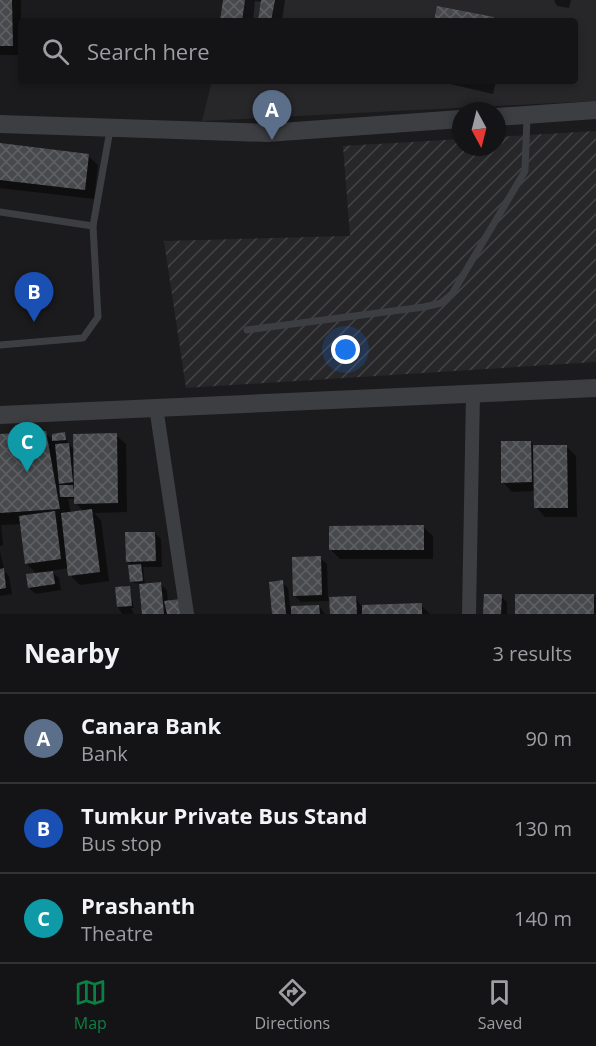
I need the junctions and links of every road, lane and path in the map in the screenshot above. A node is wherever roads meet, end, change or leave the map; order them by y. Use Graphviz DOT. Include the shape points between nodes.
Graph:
graph roads {
  1 [pos="596,110"];
  2 [pos="527,115"];
  3 [pos="506,116"];
  4 [pos="452,121"];
  5 [pos="0,124"];
  6 [pos="110,130"];
  7 [pos="0,212"];
  8 [pos="93,226"];
  9 [pos="247,330"];
  10 [pos="0,345"];
  11 [pos="596,388"];
  12 [pos="473,393"];
  13 [pos="156,408"];
  14 [pos="0,415"];
  15 [pos="187,614"];
  16 [pos="469,614"];
  1 -- 2 [label="street"];
  2 -- 3 [label="street"];
  2 -- 9 [label="lane" via="525,171 452,294 424,307"];
  4 -- 6 [label="street" via="267,133"];
  5 -- 6 [label="street"];
  6 -- 8 [label="lane"];
  7 -- 8 [label="lane"];
  8 -- 10 [label="lane" via="98,317 83,338"];
  11 -- 12 [label="street"];
  12 -- 13 [label="street"];
  12 -- 16 [label="street"];
  13 -- 14 [label="street"];
  13 -- 15 [label="street"];
}
